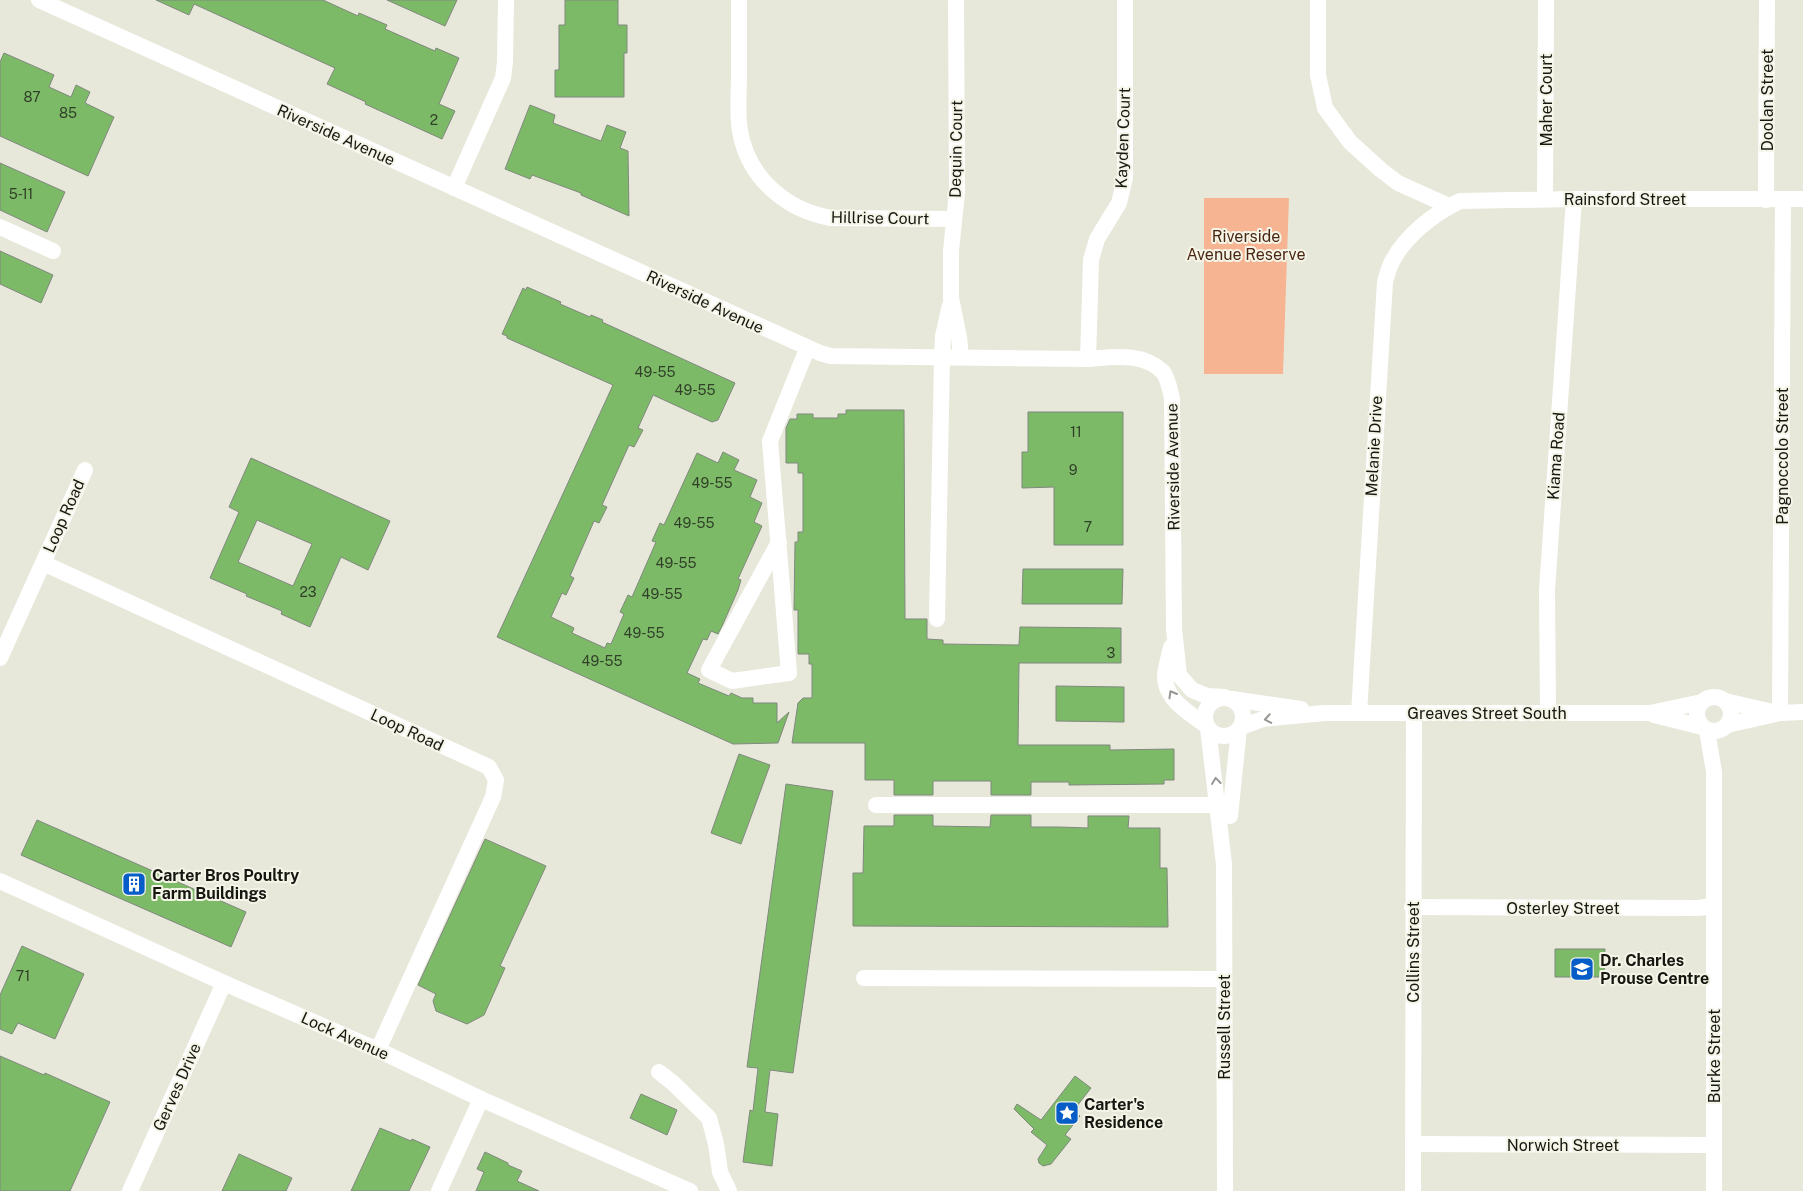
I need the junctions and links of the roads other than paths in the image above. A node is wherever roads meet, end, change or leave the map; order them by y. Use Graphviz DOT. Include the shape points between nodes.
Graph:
graph roads {
  1 [pos="39,0"];
  2 [pos="506,0"];
  3 [pos="739,0"];
  4 [pos="956,0"];
  5 [pos="1125,0"];
  6 [pos="1318,0"];
  7 [pos="1546,0"];
  8 [pos="1767,0"];
  9 [pos="454,188"];
  10 [pos="1545,199"];
  11 [pos="1574,199"];
  12 [pos="1783,199"];
  13 [pos="1766,200"];
  14 [pos="1803,200"];
  15 [pos="1449,206"];
  16 [pos="954,218"];
  17 [pos="0,228"];
  18 [pos="53,250"];
  19 [pos="951,298"];
  20 [pos="807,349"];
  21 [pos="942,357"];
  22 [pos="961,357"];
  23 [pos="1088,359"];
  24 [pos="85,470"];
  25 [pos="779,542"];
  26 [pos="43,563"];
  27 [pos="937,619"];
  28 [pos="1174,629"];
  29 [pos="0,658"];
  30 [pos="1228,698"];
  31 [pos="1725,701"];
  32 [pos="1702,702"];
  33 [pos="1803,712"];
  34 [pos="1324,713"];
  35 [pos="1359,713"];
  36 [pos="1414,713"];
  37 [pos="1548,713"];
  38 [pos="1780,713"];
  39 [pos="1650,714"];
  40 [pos="1208,727"];
  41 [pos="1240,728"];
  42 [pos="1715,728"];
  43 [pos="876,805"];
  44 [pos="1225,805"];
  45 [pos="0,881"];
  46 [pos="1714,906"];
  47 [pos="1412,907"];
  48 [pos="864,978"];
  49 [pos="1224,979"];
  50 [pos="224,983"];
  51 [pos="378,1050"];
  52 [pos="659,1072"];
  53 [pos="481,1099"];
  54 [pos="1413,1144"];
  55 [pos="1714,1145"];
  56 [pos="683,1190"];
  57 [pos="130,1191"];
  58 [pos="439,1191"];
  59 [pos="729,1191"];
  60 [pos="1225,1191"];
  61 [pos="1413,1191"];
  62 [pos="1714,1191"];
  1 -- 9 [label="street, Riverside Avenue"];
  2 -- 9 [label="street" via="503,78"];
  3 -- 16 [label="street, Hillrise Court" via="740,130 746,151 770,189 795,207 818,216"];
  4 -- 16 [label="street, Dequin Court" via="957,192"];
  5 -- 23 [label="street, Kayden Court" via="1125,178 1119,203 1097,239 1091,260"];
  6 -- 15 [label="street" via="1318,75 1326,108 1350,142 1381,170 1398,183"];
  7 -- 10 [label="street, Maher Court"];
  8 -- 13 [label="street, Doolan Street"];
  9 -- 20 [label="street, Riverside Avenue"];
  10 -- 11 [label="street, Rainsford Street"];
  10 -- 15 [label="street, Rainsford Street" via="1460,201"];
  11 -- 13 [label="street, Rainsford Street"];
  11 -- 37 [label="street, Kiama Road" via="1547,590"];
  12 -- 13 [label="street, Rainsford Street"];
  12 -- 14 [label="street, Rainsford Street"];
  12 -- 38 [label="street, Pagnoccolo Street"];
  15 -- 35 [label="street, Melanie Drive" via="1403,244 1392,261 1385,282"];
  16 -- 19 [label="street, Dequin Court"];
  17 -- 18 [label="street"];
  19 -- 21 [label="street, Dequin Court"];
  19 -- 22 [label="street, Dequin Court" via="960,336"];
  20 -- 21 [label="street, Riverside Avenue" via="831,356"];
  20 -- 25 [label="street" via="770,441"];
  21 -- 22 [label="street, Riverside Avenue"];
  21 -- 27 [label="street, Dequin Court"];
  22 -- 23 [label="street, Riverside Avenue"];
  23 -- 28 [label="street, Riverside Avenue" via="1127,357 1146,361 1164,373 1172,398"];
  24 -- 26 [label="street, Loop Road"];
  25 -- 25 [label="street" via="789,673 732,681 709,670"];
  26 -- 29 [label="street, Loop Road"];
  26 -- 51 [label="street, Loop Road" via="489,767 496,780 493,797"];
  28 -- 30 [label="street, Riverside Avenue" via="1179,675 1192,690 1207,696"];
  40 -- 28 [label="street, Riverside Avenue, one-way" via="1169,694 1165,678"];
  30 -- 34 [label="street, Greaves Street South"];
  30 -- 40 [label="street" via="1218,698 1207,707"];
  30 -- 41 [label="street" via="1238,702 1244,713"];
  31 -- 32 [label="street" via="1713,697"];
  31 -- 38 [label="street, Greaves Street South"];
  31 -- 42 [label="street" via="1731,715"];
  32 -- 39 [label="street, Greaves Street South"];
  32 -- 42 [label="street" via="1697,717"];
  33 -- 38 [label="street, Greaves Street South"];
  34 -- 35 [label="street, Greaves Street South"];
  34 -- 41 [label="street, Greaves Street South, one-way" via="1264,719"];
  35 -- 36 [label="street, Greaves Street South"];
  36 -- 37 [label="street, Greaves Street South"];
  36 -- 47 [label="street, Collins Street"];
  37 -- 39 [label="street, Greaves Street South"];
  38 -- 42 [label="street, Greaves Street South"];
  39 -- 42 [label="street, Greaves Street South"];
  40 -- 41 [label="street" via="1222,736 1234,734"];
  44 -- 40 [label="street, Russell Street, one-way"];
  41 -- 44 [label="street, Russell Street"];
  42 -- 46 [label="street, Burke Street"];
  43 -- 44 [label="street"];
  44 -- 49 [label="street, Russell Street"];
  45 -- 50 [label="street, Lock Avenue"];
  46 -- 47 [label="street, Osterley Street"];
  46 -- 55 [label="street, Burke Street"];
  47 -- 54 [label="street, Collins Street"];
  48 -- 49 [label="street"];
  49 -- 60 [label="street, Russell Street"];
  50 -- 51 [label="street, Lock Avenue"];
  50 -- 57 [label="street, Gerves Drive"];
  51 -- 53 [label="street, Lock Avenue"];
  52 -- 59 [label="street" via="709,1118 720,1172"];
  53 -- 56 [label="street, Lock Avenue"];
  53 -- 58 [label="street"];
  54 -- 55 [label="street, Norwich Street"];
  54 -- 61 [label="street, Collins Street"];
  55 -- 62 [label="street, Burke Street"];
}
